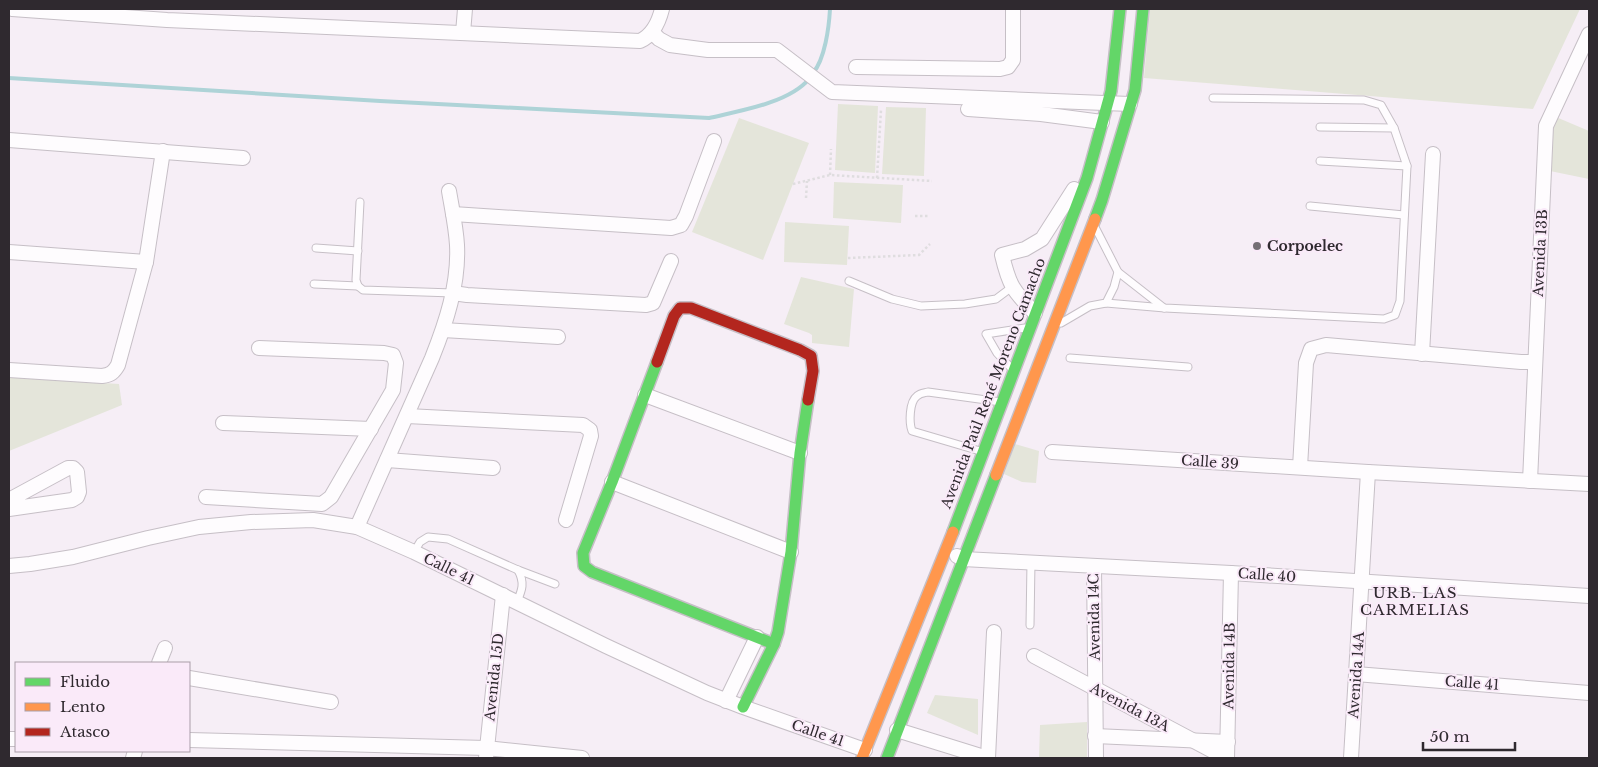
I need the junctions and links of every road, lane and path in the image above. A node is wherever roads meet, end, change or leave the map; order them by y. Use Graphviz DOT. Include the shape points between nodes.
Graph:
graph roads {
  1 [pos="12,9"];
  2 [pos="465,9"];
  3 [pos="662,9"];
  4 [pos="1013,9"];
  5 [pos="1120,9"];
  6 [pos="1143,9"];
  7 [pos="168,14"];
  8 [pos="652,32"];
  9 [pos="463,33"];
  10 [pos="1589,34"];
  11 [pos="856,67"];
  12 [pos="1213,98"];
  13 [pos="1107,103"];
  14 [pos="1130,104"];
  15 [pos="968,108"];
  16 [pos="881,110"];
  17 [pos="1102,122"];
  18 [pos="1320,126"];
  19 [pos="1394,128"];
  20 [pos="9,140"];
  21 [pos="714,142"];
  22 [pos="831,149"];
  23 [pos="163,151"];
  24 [pos="1432,154"];
  25 [pos="244,158"];
  26 [pos="1092,158"];
  27 [pos="1320,161"];
  28 [pos="1406,166"];
  29 [pos="830,175"];
  30 [pos="877,178"];
  31 [pos="807,181"];
  32 [pos="932,181"];
  33 [pos="793,184"];
  34 [pos="450,191"];
  35 [pos="806,198"];
  36 [pos="360,202"];
  37 [pos="1310,206"];
  38 [pos="453,214"];
  39 [pos="1404,215"];
  40 [pos="915,216"];
  41 [pos="930,216"];
  42 [pos="1093,222"];
  43 [pos="930,244"];
  44 [pos="316,248"];
  45 [pos="358,251"];
  46 [pos="9,252"];
  47 [pos="848,258"];
  48 [pos="671,261"];
  49 [pos="146,262"];
  50 [pos="1118,272"];
  51 [pos="848,280"];
  52 [pos="314,284"];
  53 [pos="358,286"];
  54 [pos="1012,287"];
  55 [pos="453,293"];
  56 [pos="1106,304"];
  57 [pos="1165,308"];
  58 [pos="1035,313"];
  59 [pos="1030,327"];
  60 [pos="1052,328"];
  61 [pos="443,330"];
  62 [pos="558,337"];
  63 [pos="259,348"];
  64 [pos="1422,354"];
  65 [pos="1070,358"];
  66 [pos="1535,362"];
  67 [pos="1188,367"];
  68 [pos="9,370"];
  69 [pos="1014,370"];
  70 [pos="393,390"];
  71 [pos="645,395"];
  72 [pos="414,397"];
  73 [pos="1003,402"];
  74 [pos="407,416"];
  75 [pos="223,422"];
  76 [pos="371,429"];
  77 [pos="983,452"];
  78 [pos="1052,452"];
  79 [pos="800,453"];
  80 [pos="387,460"];
  81 [pos="1300,467"];
  82 [pos="492,468"];
  83 [pos="1368,472"];
  84 [pos="1530,480"];
  85 [pos="612,482"];
  86 [pos="1589,484"];
  87 [pos="206,497"];
  88 [pos="9,500"];
  89 [pos="9,509"];
  90 [pos="566,520"];
  91 [pos="357,527"];
  92 [pos="414,552"];
  93 [pos="791,552"];
  94 [pos="945,552"];
  95 [pos="963,559"];
  96 [pos="1031,562"];
  97 [pos="9,566"];
  98 [pos="1094,566"];
  99 [pos="518,570"];
  100 [pos="1231,573"];
  101 [pos="1362,582"];
  102 [pos="555,584"];
  103 [pos="503,595"];
  104 [pos="1589,596"];
  105 [pos="517,602"];
  106 [pos="1030,625"];
  107 [pos="994,632"];
  108 [pos="757,637"];
  109 [pos="774,644"];
  110 [pos="165,648"];
  111 [pos="1034,656"];
  112 [pos="159,662"];
  113 [pos="1356,674"];
  114 [pos="190,678"];
  115 [pos="1589,693"];
  116 [pos="726,700"];
  117 [pos="330,702"];
  118 [pos="743,707"];
  119 [pos="898,730"];
  120 [pos="1095,736"];
  121 [pos="190,740"];
  122 [pos="1228,742"];
  123 [pos="486,753"];
  124 [pos="864,754"];
  125 [pos="582,758"];
  126 [pos="887,758"];
  127 [pos="988,758"];
  128 [pos="1096,758"];
  129 [pos="1227,758"];
  130 [pos="1351,758"];
  1 -- 7 [label="street"];
  2 -- 9 [label="street"];
  3 -- 8 [label="street"];
  4 -- 11 [label="street" via="1013,60 1008,67"];
  5 -- 13 [label="main road, Avenida Paúl René Moreno Camacho"];
  6 -- 14 [label="main road" via="1135,90"];
  7 -- 9 [label="street"];
  8 -- 9 [label="street" via="640,41"];
  8 -- 13 [label="street" via="670,45 708,50 777,50 832,92"];
  10 -- 66 [label="street, Avenida 13B" via="1546,126"];
  12 -- 19 [label="lane" via="1364,100 1381,105"];
  13 -- 14 [label="street"];
  13 -- 17 [label="main road, Avenida Paúl René Moreno Camacho"];
  14 -- 42 [label="main road"];
  15 -- 17 [label="street"];
  16 -- 30 [label="path"];
  17 -- 26 [label="main road, Avenida Paúl René Moreno Camacho"];
  18 -- 19 [label="lane"];
  19 -- 28 [label="lane"];
  20 -- 23 [label="street"];
  21 -- 38 [label="street" via="686,216 681,224 671,228"];
  22 -- 29 [label="path"];
  23 -- 25 [label="street"];
  23 -- 49 [label="street"];
  24 -- 64 [label="street"];
  26 -- 54 [label="street" via="1042,239 1026,249 1002,255"];
  26 -- 58 [label="main road, Avenida Paúl René Moreno Camacho"];
  27 -- 28 [label="lane"];
  28 -- 39 [label="lane"];
  29 -- 30 [label="path"];
  29 -- 31 [label="path"];
  30 -- 32 [label="path"];
  31 -- 33 [label="path"];
  31 -- 35 [label="path"];
  34 -- 38 [label="street"];
  36 -- 45 [label="lane"];
  37 -- 39 [label="lane"];
  38 -- 55 [label="street" via="458,246"];
  39 -- 57 [label="lane" via="1400,301 1394,315 1384,319"];
  40 -- 41 [label="path"];
  42 -- 50 [label="lane"];
  42 -- 60 [label="main road"];
  43 -- 47 [label="path" via="919,255"];
  44 -- 45 [label="lane"];
  45 -- 53 [label="lane"];
  46 -- 49 [label="street"];
  48 -- 55 [label="street" via="653,302 646,305"];
  49 -- 68 [label="street" via="114,372 102,376"];
  50 -- 56 [label="lane"];
  50 -- 57 [label="lane"];
  51 -- 54 [label="lane" via="892,299 921,306 996,299"];
  52 -- 53 [label="lane"];
  53 -- 55 [label="lane" via="363,290"];
  54 -- 58 [label="street"];
  55 -- 61 [label="street"];
  56 -- 57 [label="lane"];
  56 -- 60 [label="lane" via="1090,306"];
  58 -- 59 [label="main road, Avenida Paúl René Moreno Camacho"];
  59 -- 69 [label="main road, Avenida Paúl René Moreno Camacho"];
  59 -- 69 [label="lane" via="986,334 1003,360"];
  60 -- 95 [label="main road"];
  61 -- 62 [label="street"];
  61 -- 72 [label="street"];
  63 -- 70 [label="street" via="393,355 396,363"];
  64 -- 66 [label="street"];
  64 -- 81 [label="street" via="1326,345 1311,349 1306,363"];
  65 -- 67 [label="lane"];
  66 -- 84 [label="street, Avenida 13B"];
  69 -- 73 [label="main road, Avenida Paúl René Moreno Camacho"];
  70 -- 72 [label="street"];
  70 -- 76 [label="street"];
  71 -- 79 [label="street"];
  71 -- 79 [label="main road" via="674,316 680,308 691,308 811,356 813,371"];
  71 -- 85 [label="main road"];
  72 -- 74 [label="street"];
  73 -- 77 [label="main road, Avenida Paúl René Moreno Camacho"];
  73 -- 77 [label="lane" via="928,392 918,394 913,400 912,431"];
  74 -- 80 [label="street"];
  74 -- 90 [label="street" via="583,425 590,430 591,436"];
  75 -- 76 [label="street"];
  76 -- 87 [label="street" via="331,497 322,504"];
  77 -- 94 [label="main road, Avenida Paúl René Moreno Camacho"];
  78 -- 81 [label="street, Calle 39"];
  79 -- 93 [label="main road"];
  80 -- 82 [label="street"];
  80 -- 91 [label="street"];
  81 -- 83 [label="street, Calle 39"];
  83 -- 84 [label="street, Calle 39"];
  83 -- 101 [label="street, Avenida 14A"];
  84 -- 86 [label="street, Calle 39"];
  85 -- 93 [label="street"];
  85 -- 108 [label="main road" via="583,553 584,566 592,572"];
  88 -- 89 [label="street" via="68,468 77,472 79,492 72,500"];
  91 -- 92 [label="street, Calle 41"];
  91 -- 97 [label="street, Calle 41" via="313,520 199,527 73,557"];
  92 -- 99 [label="lane" via="428,537 448,539"];
  92 -- 103 [label="street, Calle 41"];
  93 -- 109 [label="main road"];
  94 -- 95 [label="street, Calle 40"];
  94 -- 124 [label="main road, Avenida Paúl René Moreno Camacho"];
  95 -- 96 [label="street, Calle 40"];
  95 -- 119 [label="main road"];
  96 -- 98 [label="street, Calle 40"];
  96 -- 106 [label="lane"];
  98 -- 100 [label="street, Calle 40"];
  98 -- 120 [label="street, Avenida 14C"];
  99 -- 102 [label="lane"];
  99 -- 105 [label="lane" via="523,589"];
  100 -- 101 [label="street, Calle 40"];
  100 -- 122 [label="street, Avenida 14B"];
  101 -- 104 [label="street, Calle 40"];
  101 -- 113 [label="street, Avenida 14A"];
  103 -- 105 [label="street, Calle 41"];
  103 -- 123 [label="street, Avenida 15D"];
  105 -- 116 [label="street, Calle 41"];
  107 -- 127 [label="street"];
  108 -- 109 [label="main road"];
  108 -- 116 [label="street"];
  109 -- 118 [label="main road"];
  110 -- 112 [label="street"];
  111 -- 129 [label="street, Avenida 13A"];
  113 -- 115 [label="street, Calle 41"];
  113 -- 130 [label="street, Avenida 14A"];
  114 -- 117 [label="street"];
  116 -- 118 [label="street, Calle 41"];
  118 -- 124 [label="street, Calle 41"];
  119 -- 126 [label="main road"];
  119 -- 127 [label="street"];
  120 -- 122 [label="street"];
  120 -- 128 [label="street, Avenida 14C"];
  121 -- 123 [label="street"];
  122 -- 129 [label="street, Avenida 14B"];
  123 -- 125 [label="street"];
}
